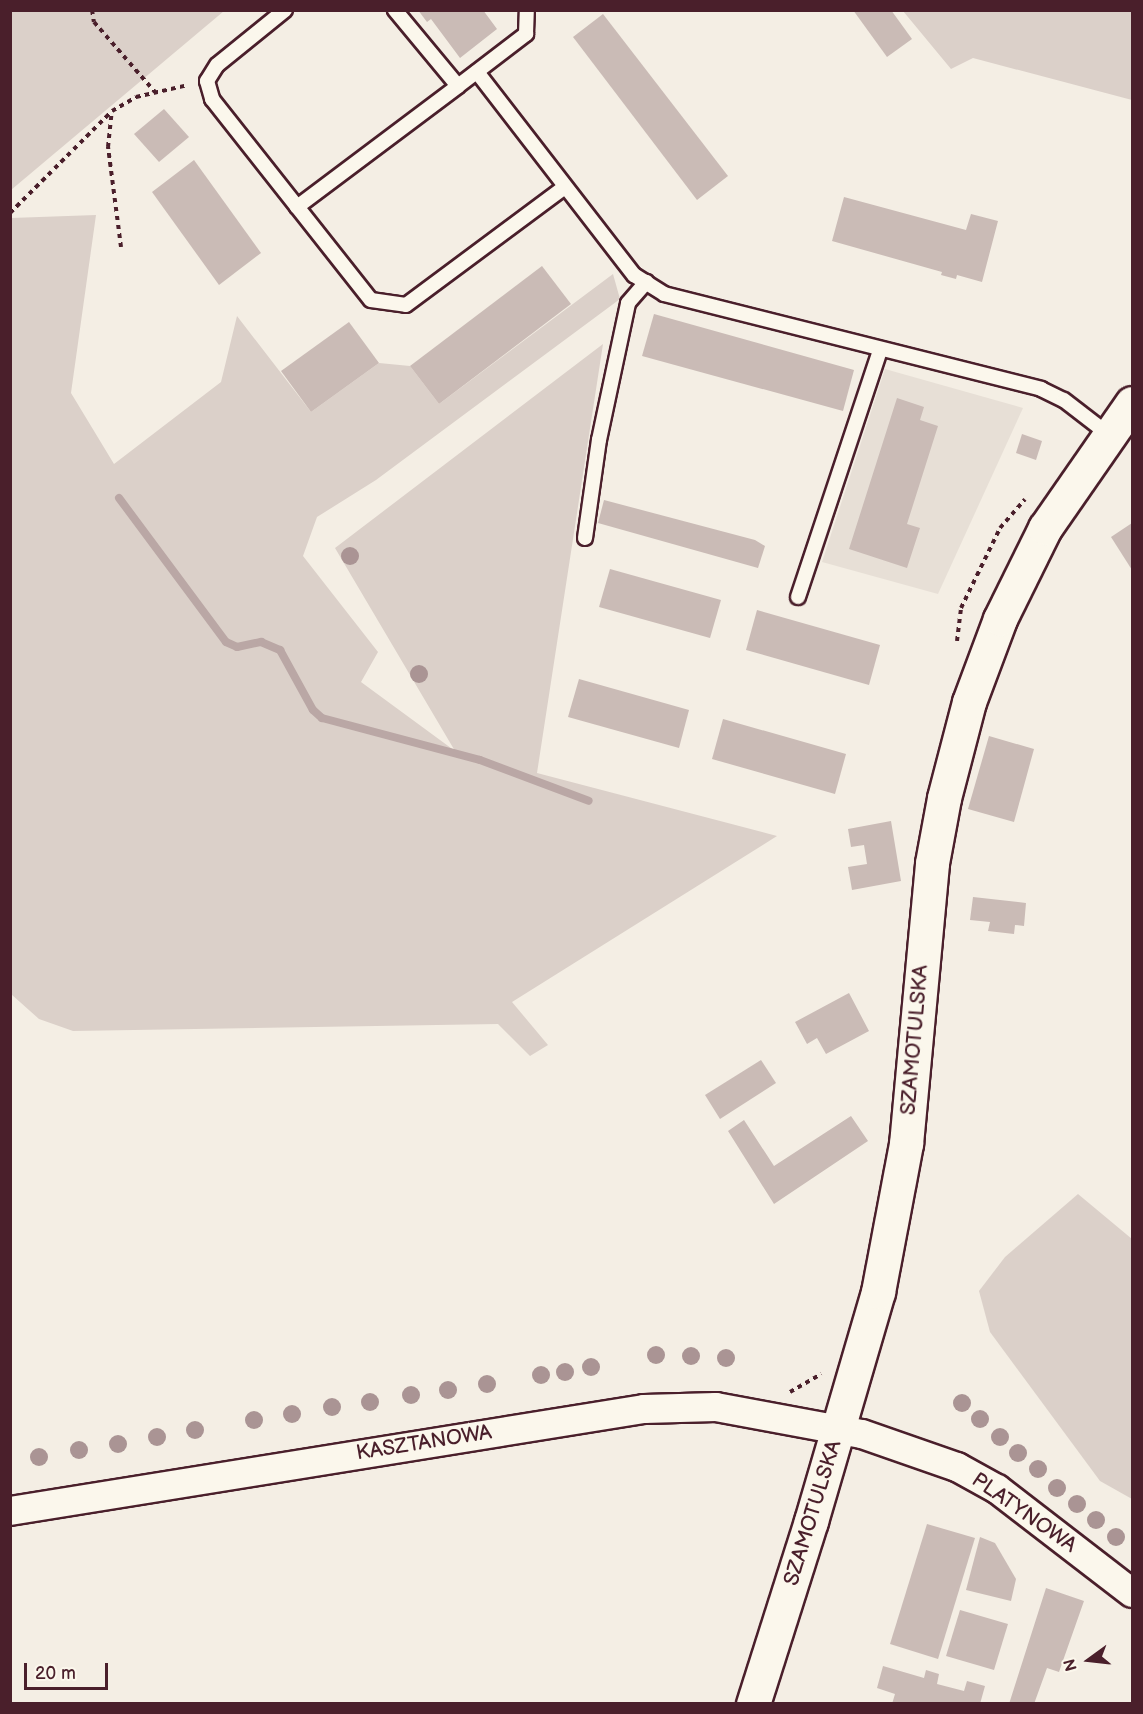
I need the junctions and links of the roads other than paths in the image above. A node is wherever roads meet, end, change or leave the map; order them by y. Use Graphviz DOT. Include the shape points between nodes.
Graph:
graph roads {
  1 [pos="285,10"];
  2 [pos="396,10"];
  3 [pos="527,10"];
  4 [pos="477,72"];
  5 [pos="458,86"];
  6 [pos="565,187"];
  7 [pos="297,207"];
  8 [pos="646,282"];
  9 [pos="880,350"];
  10 [pos="1132,403"];
  11 [pos="1108,434"];
  12 [pos="585,538"];
  13 [pos="798,597"];
  14 [pos="839,1430"];
  15 [pos="10,1511"];
  16 [pos="1132,1593"];
  17 [pos="753,1704"];
  1 -- 7 [label="lane" via="217,64 207,81 212,99"];
  2 -- 5 [label="lane"];
  3 -- 4 [label="lane" via="526,34"];
  4 -- 5 [label="lane"];
  4 -- 6 [label="lane"];
  5 -- 7 [label="lane"];
  6 -- 7 [label="lane" via="406,305 371,300"];
  6 -- 8 [label="lane" via="634,275"];
  8 -- 9 [label="lane" via="664,294"];
  8 -- 12 [label="lane" via="628,303 599,440"];
  9 -- 11 [label="lane" via="1050,392"];
  9 -- 13 [label="lane"];
  10 -- 11 [label="street, SZAMOTULSKA"];
  11 -- 14 [label="street, SZAMOTULSKA" via="1027,560 983,662 955,751 932,863 906,1144 878,1292"];
  14 -- 15 [label="street, KASZTANOWA" via="739,1408 644,1409"];
  14 -- 16 [label="street, PLATYNOWA" via="892,1443 957,1467 987,1484"];
  14 -- 17 [label="street, SZAMOTULSKA"];
}
